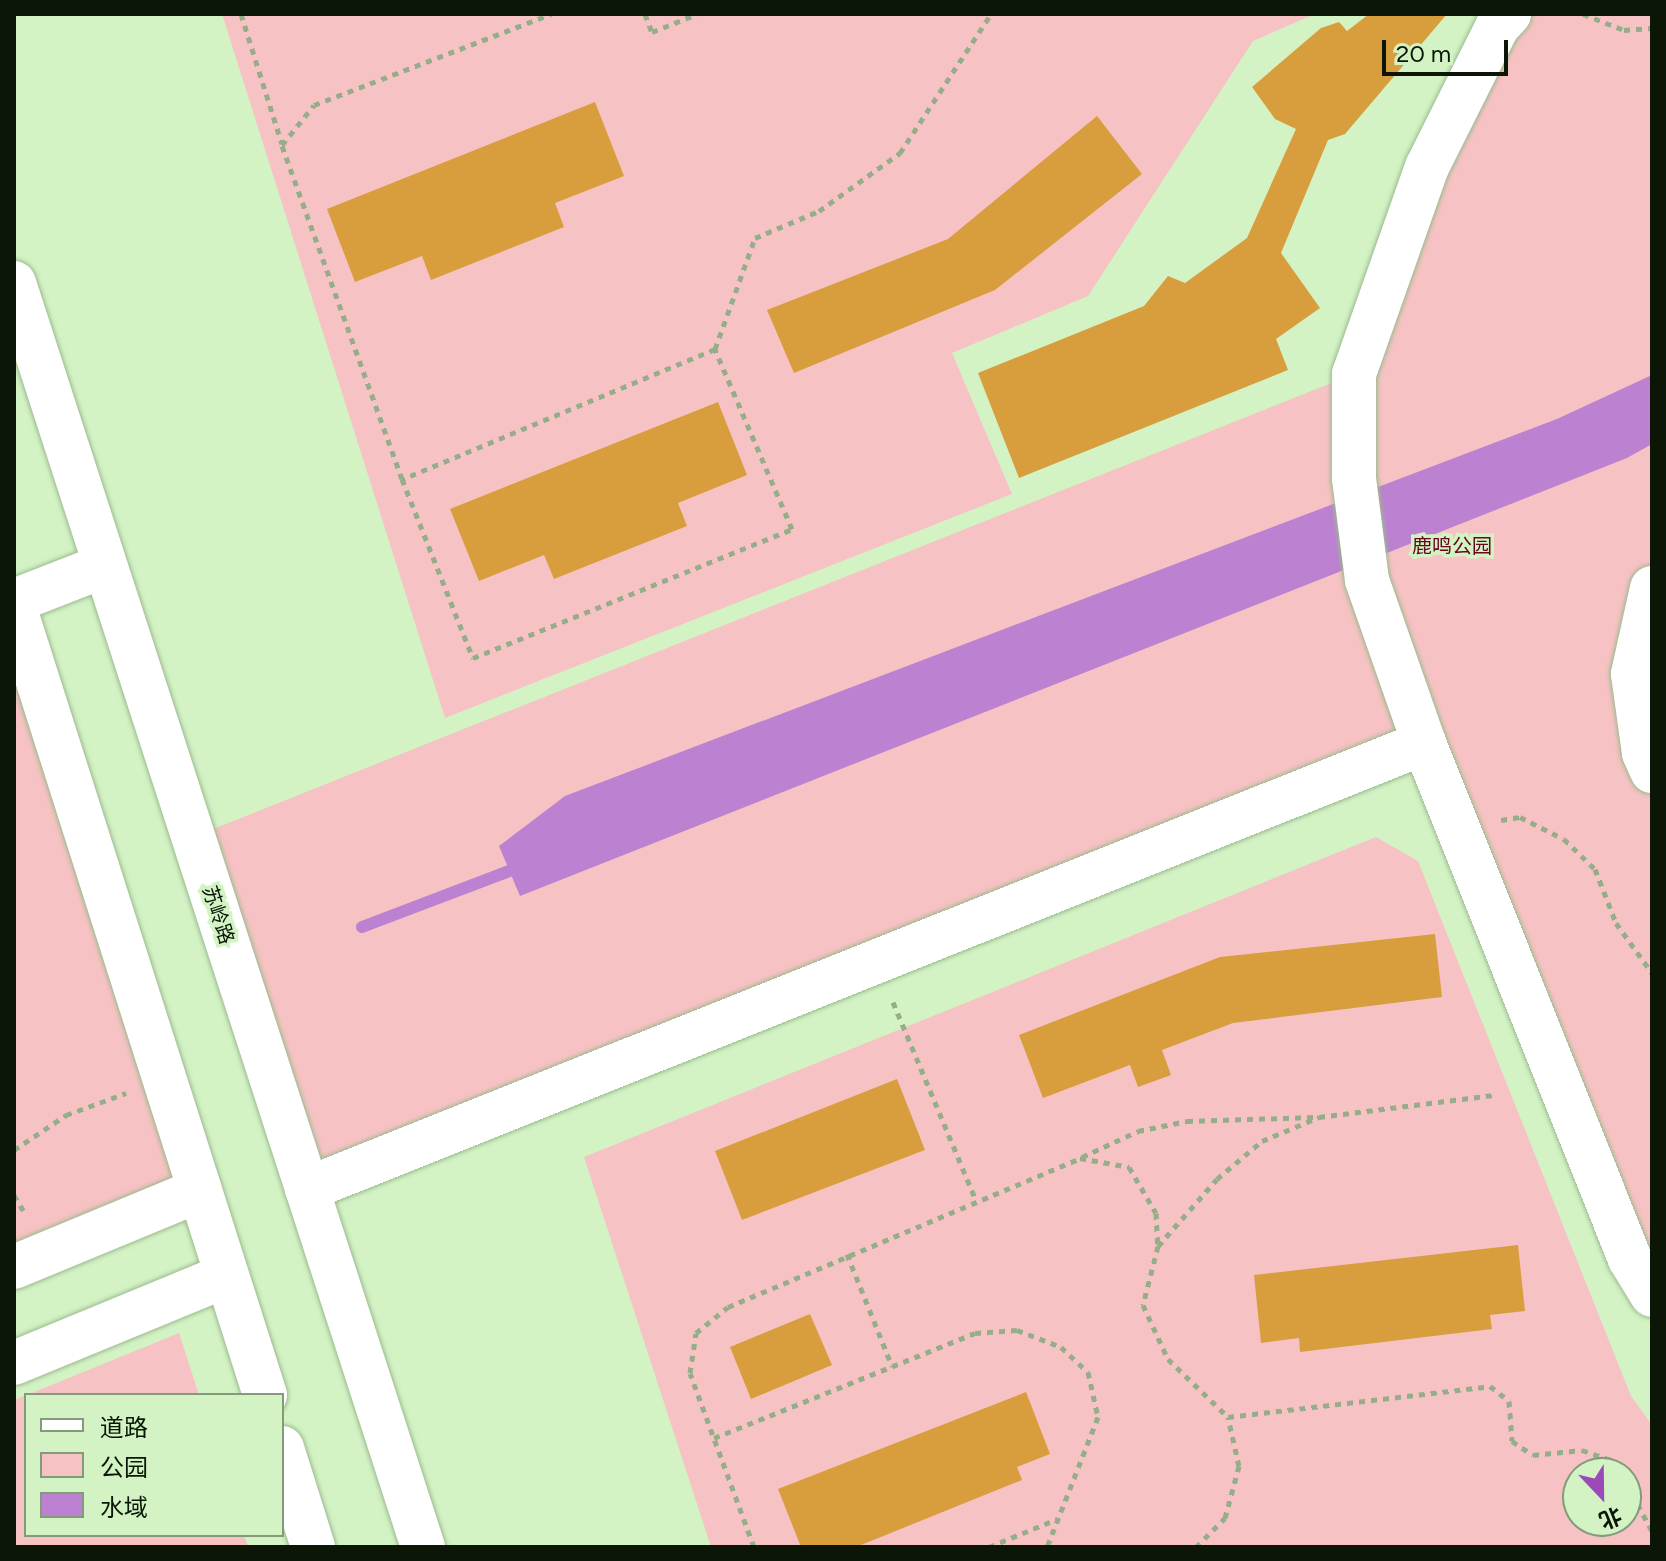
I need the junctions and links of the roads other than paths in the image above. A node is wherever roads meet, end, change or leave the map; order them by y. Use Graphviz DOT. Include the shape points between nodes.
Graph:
graph roads {
  1 [pos="1509,14"];
  2 [pos="14,283"];
  3 [pos="104,566"];
  4 [pos="1652,588"];
  5 [pos="14,603"];
  6 [pos="1424,743"];
  7 [pos="1652,771"];
  8 [pos="307,1189"];
  9 [pos="200,1190"];
  10 [pos="14,1267"];
  11 [pos="227,1275"];
  12 [pos="1652,1295"];
  13 [pos="14,1363"];
  14 [pos="264,1393"];
  15 [pos="284,1454"];
  16 [pos="313,1547"];
  17 [pos="423,1547"];
  1 -- 6 [label="street" via="1427,167 1354,374 1354,479 1367,580"];
  2 -- 3 [label="street, 苏岭路"];
  3 -- 5 [label="street"];
  3 -- 8 [label="street, 苏岭路"];
  4 -- 7 [label="street" via="1633,674 1644,753"];
  5 -- 9 [label="street"];
  6 -- 8 [label="street"];
  6 -- 12 [label="street" via="1630,1259"];
  8 -- 17 [label="street, 苏岭路"];
  9 -- 10 [label="street"];
  9 -- 11 [label="street"];
  11 -- 13 [label="street"];
  11 -- 14 [label="street"];
  15 -- 16 [label="street"];
}
